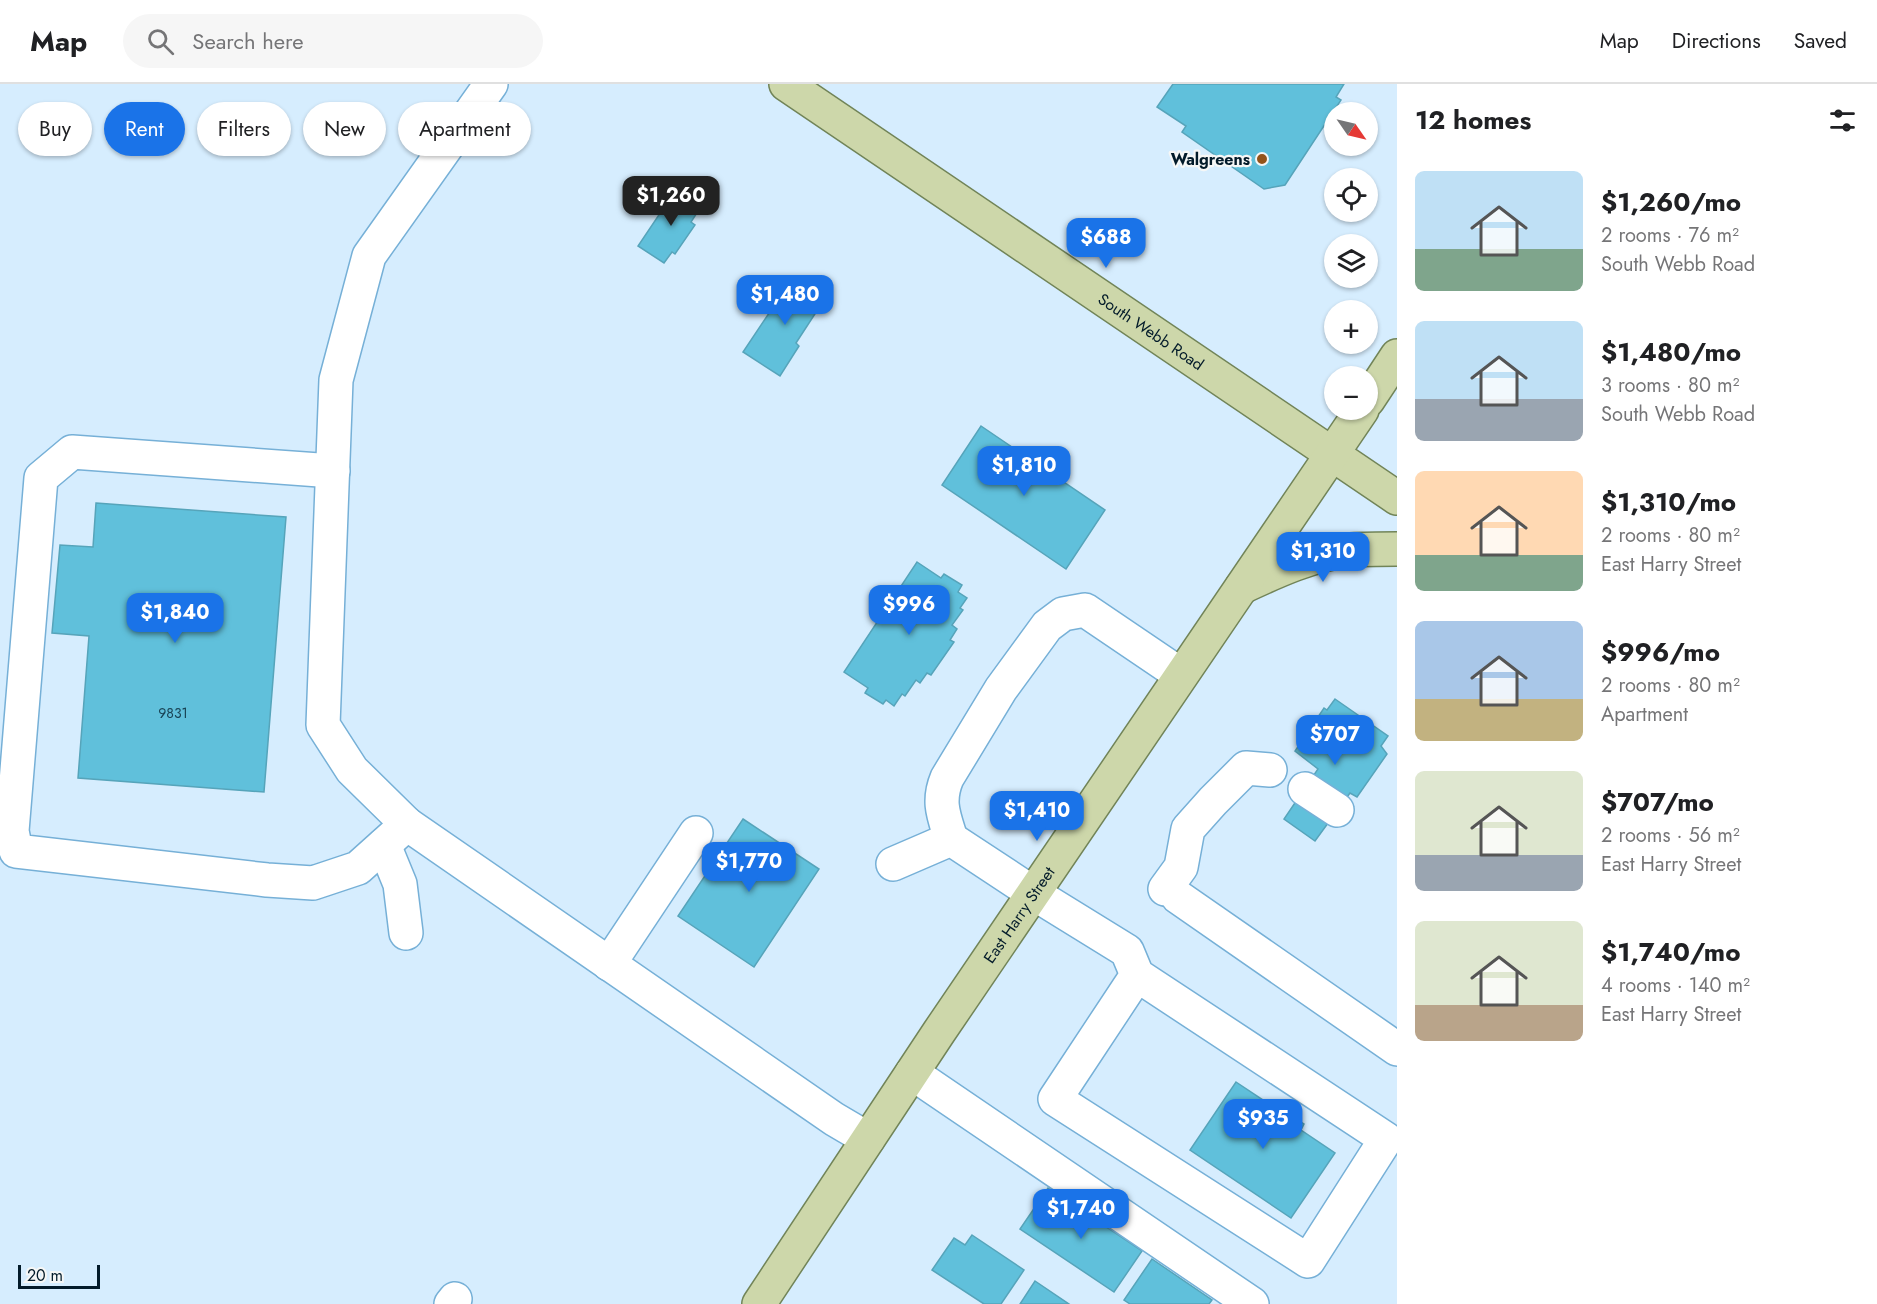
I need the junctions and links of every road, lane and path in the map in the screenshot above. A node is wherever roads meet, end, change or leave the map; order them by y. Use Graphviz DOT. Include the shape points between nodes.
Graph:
graph roads {
  1 [pos="491,84"];
  2 [pos="786,84"];
  3 [pos="1397,356"];
  4 [pos="1378,385"];
  5 [pos="1355,420"];
  6 [pos="1332,454"];
  7 [pos="333,471"];
  8 [pos="1397,498"];
  9 [pos="1397,549"];
  10 [pos="1242,587"];
  11 [pos="1181,675"];
  12 [pos="1270,770"];
  13 [pos="1305,789"];
  14 [pos="1338,810"];
  15 [pos="696,833"];
  16 [pos="395,835"];
  17 [pos="951,839"];
  18 [pos="892,864"];
  19 [pos="1033,893"];
  20 [pos="406,933"];
  21 [pos="609,964"];
  22 [pos="1137,975"];
  23 [pos="1397,1049"];
  24 [pos="912,1073"];
  25 [pos="868,1139"];
  26 [pos="759,1304"];
  27 [pos="1252,1304"];
  1 -- 7 [label="lane" via="369,256 336,380"];
  2 -- 6 [label="main road, South Webb Road"];
  3 -- 4 [label="main road"];
  5 -- 6 [label="main road, East Harry Street"];
  6 -- 8 [label="main road, South Webb Road"];
  6 -- 10 [label="main road, East Harry Street"];
  7 -- 16 [label="lane" via="323,724"];
  7 -- 16 [label="lane" via="72,452 41,478 12,831 16,851 313,883 358,868"];
  9 -- 10 [label="main road" via="1349,550 1320,557"];
  10 -- 11 [label="main road, East Harry Street"];
  11 -- 17 [label="lane" via="1085,610 1063,614 1047,626 1001,689 947,778 941,804"];
  11 -- 19 [label="main road, East Harry Street"];
  12 -- 23 [label="lane" via="1246,768 1188,829 1171,893"];
  13 -- 14 [label="lane"];
  15 -- 21 [label="lane"];
  16 -- 20 [label="lane"];
  16 -- 21 [label="lane"];
  17 -- 18 [label="lane"];
  17 -- 19 [label="lane"];
  19 -- 22 [label="lane" via="1128,951"];
  19 -- 24 [label="main road, East Harry Street"];
  21 -- 25 [label="lane"];
  22 -- 22 [label="lane" via="1055,1099 1308,1261 1386,1139"];
  24 -- 25 [label="main road, East Harry Street"];
  24 -- 27 [label="lane"];
  25 -- 26 [label="main road, East Harry Street"];
}
